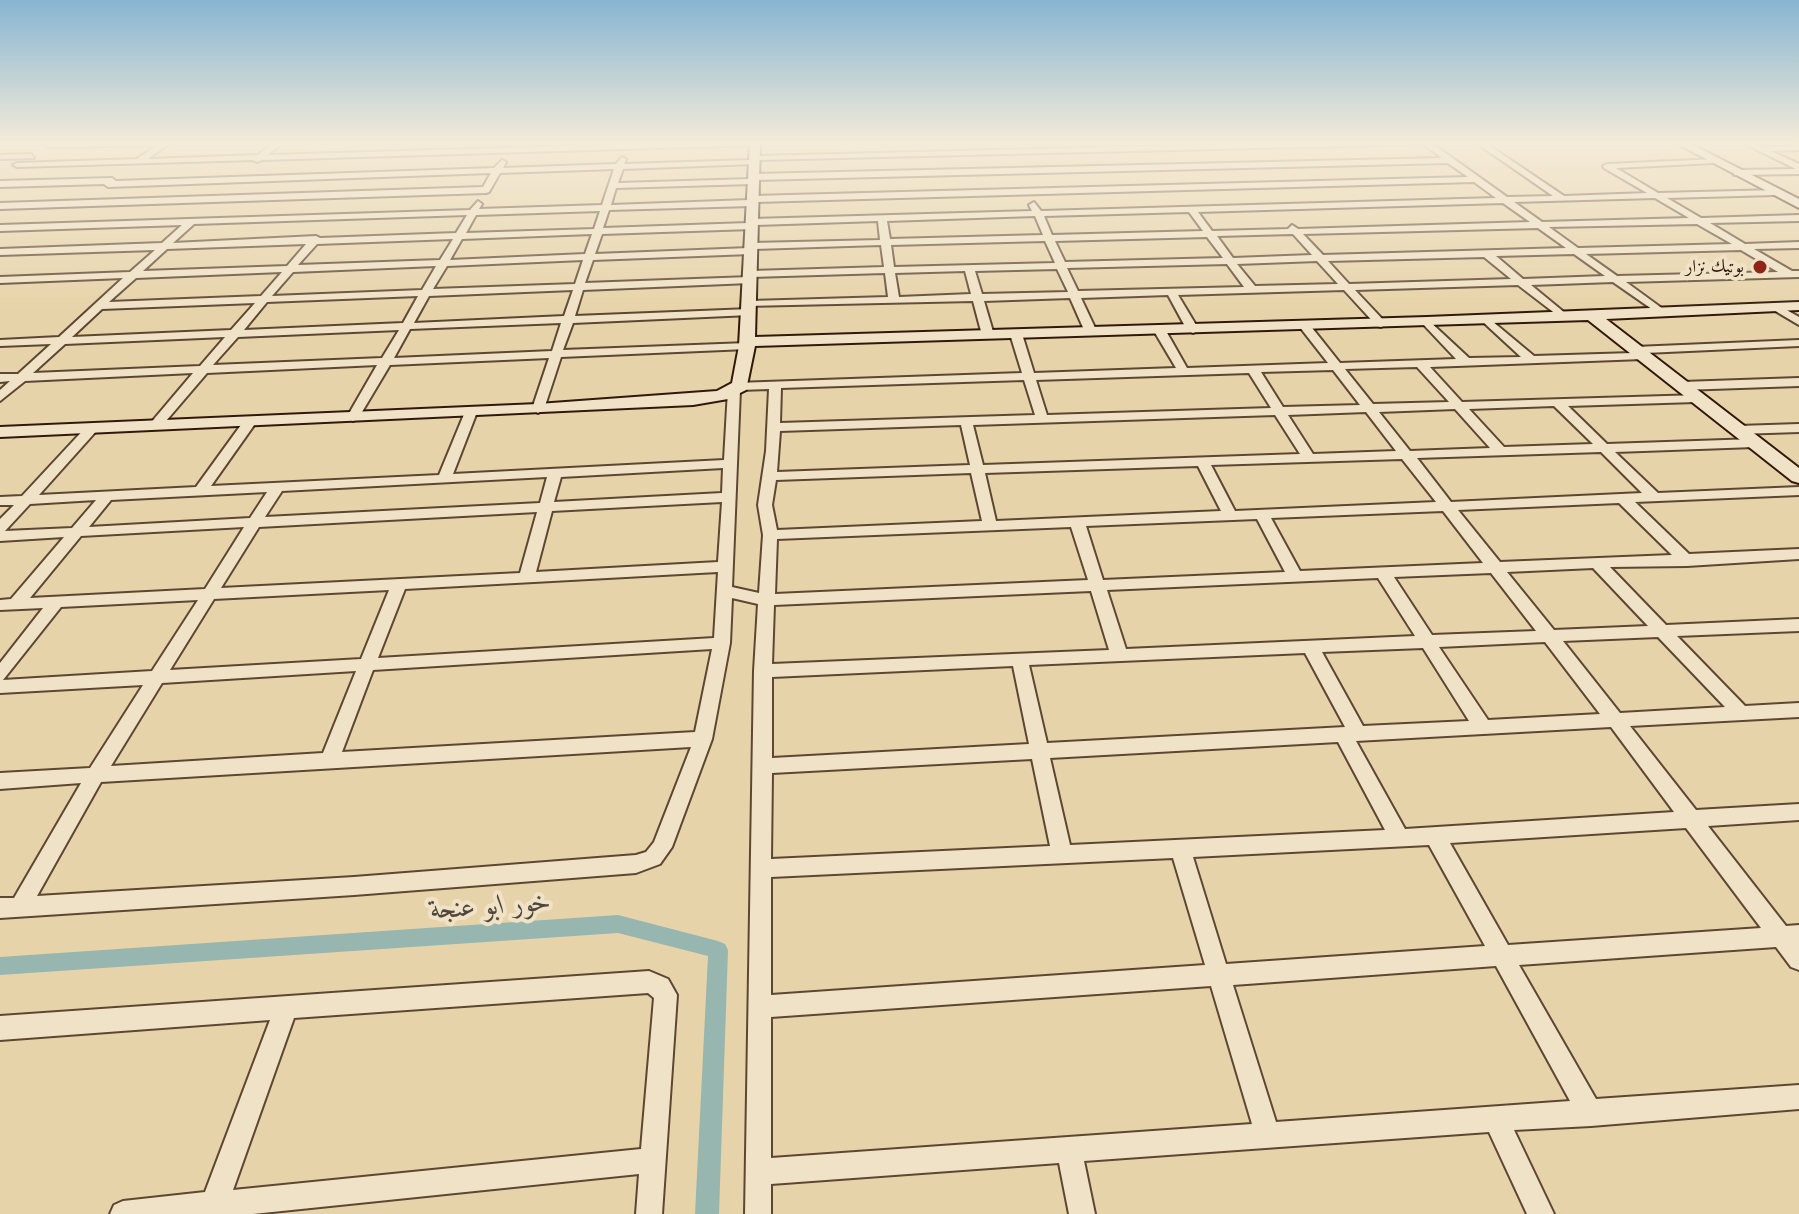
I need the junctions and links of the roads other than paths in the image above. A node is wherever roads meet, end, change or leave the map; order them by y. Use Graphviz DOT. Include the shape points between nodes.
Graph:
graph roads {
  1 [pos="89,199"];
  2 [pos="215,199"];
  3 [pos="225,199"];
  4 [pos="350,199"];
  5 [pos="481,199"];
  6 [pos="609,199"];
  7 [pos="818,199"];
  8 [pos="949,199"];
  9 [pos="1031,199"];
  10 [pos="1113,199"];
  11 [pos="1265,199"];
  12 [pos="1401,199"];
  13 [pos="1504,199"];
  14 [pos="1550,199"];
  15 [pos="1663,199"];
  16 [pos="752,201"];
  17 [pos="1507,201"];
  18 [pos="83,203"];
  19 [pos="1408,204"];
  20 [pos="1354,205"];
  21 [pos="0,206"];
  22 [pos="606,208"];
  23 [pos="1273,208"];
  24 [pos="1192,210"];
  25 [pos="474,212"];
  26 [pos="1122,212"];
  27 [pos="1038,214"];
  28 [pos="953,216"];
  29 [pos="334,217"];
  30 [pos="882,218"];
  31 [pos="1799,218"];
  32 [pos="1701,221"];
  33 [pos="191,222"];
  34 [pos="752,224"];
  35 [pos="1542,225"];
  36 [pos="51,226"];
  37 [pos="0,228"];
  38 [pos="1382,229"];
  39 [pos="599,232"];
  40 [pos="1296,232"];
  41 [pos="1210,234"];
  42 [pos="39,235"];
  43 [pos="460,237"];
  44 [pos="1049,239"];
  45 [pos="313,242"];
  46 [pos="27,243"];
  47 [pos="885,243"];
  48 [pos="1799,245"];
  49 [pos="1744,246"];
  50 [pos="163,247"];
  51 [pos="752,249"];
  52 [pos="1578,251"];
  53 [pos="0,252"];
  54 [pos="15,252"];
  55 [pos="1487,254"];
  56 [pos="1411,255"];
  57 [pos="589,259"];
  58 [pos="1320,259"];
  59 [pos="1231,261"];
  60 [pos="0,263"];
  61 [pos="443,264"];
  62 [pos="1060,266"];
  63 [pos="969,268"];
  64 [pos="290,270"];
  65 [pos="890,270"];
  66 [pos="132,275"];
  67 [pos="1796,276"];
  68 [pos="750,277"];
  69 [pos="1617,279"];
  70 [pos="0,280"];
  71 [pos="1520,281"];
  72 [pos="579,286"];
  73 [pos="1347,288"];
  74 [pos="1252,290"];
  75 [pos="1171,292"];
  76 [pos="425,293"];
  77 [pos="1074,295"];
  78 [pos="978,298"];
  79 [pos="265,300"];
  80 [pos="894,300"];
  81 [pos="98,306"];
  82 [pos="1799,306"];
  83 [pos="1776,307"];
  84 [pos="750,308"];
  85 [pos="1659,311"];
  86 [pos="1590,314"];
  87 [pos="1561,315"];
  88 [pos="569,319"];
  89 [pos="1486,319"];
  90 [pos="1427,322"];
  91 [pos="1799,322"];
  92 [pos="1381,324"];
  93 [pos="406,326"];
  94 [pos="1305,326"];
  95 [pos="1193,330"];
  96 [pos="1160,331"];
  97 [pos="1091,332"];
  98 [pos="235,333"];
  99 [pos="1016,334"];
  100 [pos="988,335"];
  101 [pos="60,340"];
  102 [pos="0,343"];
  103 [pos="1799,343"];
  104 [pos="748,344"];
  105 [pos="1639,353"];
  106 [pos="557,355"];
  107 [pos="1530,359"];
  108 [pos="1466,362"];
  109 [pos="385,363"];
  110 [pos="1421,364"];
  111 [pos="1336,366"];
  112 [pos="1252,368"];
  113 [pos="203,370"];
  114 [pos="1183,370"];
  115 [pos="1028,375"];
  116 [pos="21,377"];
  117 [pos="0,378"];
  118 [pos="1799,382"];
  119 [pos="775,385"];
  120 [pos="737,388"];
  121 [pos="1689,392"];
  122 [pos="0,397"];
  123 [pos="1557,402"];
  124 [pos="1459,406"];
  125 [pos="1368,408"];
  126 [pos="538,409"];
  127 [pos="1279,410"];
  128 [pos="471,412"];
  129 [pos="353,417"];
  130 [pos="1042,418"];
  131 [pos="966,420"];
  132 [pos="251,421"];
  133 [pos="155,425"];
  134 [pos="774,427"];
  135 [pos="93,428"];
  136 [pos="1799,428"];
  137 [pos="1738,430"];
  138 [pos="0,432"];
  139 [pos="1755,443"];
  140 [pos="1604,449"];
  141 [pos="1501,452"];
  142 [pos="1406,455"];
  143 [pos="1309,458"];
  144 [pos="1203,462"];
  145 [pos="732,464"];
  146 [pos="977,471"];
  147 [pos="555,473"];
  148 [pos="771,476"];
  149 [pos="1799,477"];
  150 [pos="445,478"];
  151 [pos="277,487"];
  152 [pos="200,491"];
  153 [pos="1799,491"];
  154 [pos="107,496"];
  155 [pos="730,497"];
  156 [pos="1654,497"];
  157 [pos="1623,499"];
  158 [pos="26,500"];
  159 [pos="0,501"];
  160 [pos="1445,507"];
  161 [pos="545,508"];
  162 [pos="1262,515"];
  163 [pos="1231,516"];
  164 [pos="1077,522"];
  165 [pos="254,523"];
  166 [pos="990,525"];
  167 [pos="0,528"];
  168 [pos="77,532"];
  169 [pos="770,535"];
  170 [pos="0,536"];
  171 [pos="1799,554"];
  172 [pos="1687,561"];
  173 [pos="1598,564"];
  174 [pos="727,567"];
  175 [pos="1494,567"];
  176 [pos="1383,573"];
  177 [pos="527,575"];
  178 [pos="1296,577"];
  179 [pos="400,583"];
  180 [pos="1100,587"];
  181 [pos="726,591"];
  182 [pos="209,594"];
  183 [pos="765,600"];
  184 [pos="56,603"];
  185 [pos="7,605"];
  186 [pos="1795,630"];
  187 [pos="1666,632"];
  188 [pos="1548,637"];
  189 [pos="722,643"];
  190 [pos="1429,643"];
  191 [pos="1311,648"];
  192 [pos="1120,657"];
  193 [pos="1020,661"];
  194 [pos="369,664"];
  195 [pos="763,671"];
  196 [pos="0,675"];
  197 [pos="157,678"];
  198 [pos="0,687"];
  199 [pos="1799,710"];
  200 [pos="1743,715"];
  201 [pos="1616,721"];
  202 [pos="1482,726"];
  203 [pos="1350,734"];
  204 [pos="703,739"];
  205 [pos="1039,751"];
  206 [pos="329,760"];
  207 [pos="762,766"];
  208 [pos="96,774"];
  209 [pos="0,781"];
  210 [pos="1799,812"];
  211 [pos="1689,818"];
  212 [pos="1435,836"];
  213 [pos="1400,838"];
  214 [pos="1180,848"];
  215 [pos="1062,853"];
  216 [pos="761,869"];
  217 [pos="10,907"];
  218 [pos="1790,936"];
  219 [pos="1502,954"];
  220 [pos="1799,960"];
  221 [pos="1218,973"];
  222 [pos="287,1006"];
  223 [pos="760,1007"];
  224 [pos="0,1028"];
  225 [pos="1799,1097"];
  226 [pos="1591,1114"];
  227 [pos="1496,1119"];
  228 [pos="1268,1137"];
  229 [pos="1069,1150"];
  230 [pos="655,1160"];
  231 [pos="759,1172"];
  232 [pos="212,1210"];
  233 [pos="123,1214"];
  234 [pos="649,1214"];
  235 [pos="758,1214"];
  236 [pos="1082,1214"];
  237 [pos="1541,1214"];
  1 -- 18 [label="street"];
  2 -- 3 [label="street"];
  2 -- 18 [label="street"];
  2 -- 33 [label="street"];
  4 -- 29 [label="street"];
  5 -- 25 [label="street"];
  6 -- 22 [label="street"];
  7 -- 16 [label="street"];
  8 -- 28 [label="street"];
  9 -- 27 [label="street"];
  10 -- 26 [label="street"];
  11 -- 23 [label="street"];
  12 -- 19 [label="street"];
  13 -- 17 [label="street"];
  14 -- 17 [label="street"];
  15 -- 32 [label="street"];
  16 -- 22 [label="street"];
  16 -- 34 [label="street"];
  17 -- 19 [label="street"];
  17 -- 35 [label="street"];
  18 -- 21 [label="street"];
  18 -- 36 [label="street"];
  19 -- 20 [label="street"];
  20 -- 23 [label="street"];
  20 -- 38 [label="street"];
  22 -- 25 [label="street"];
  22 -- 39 [label="street"];
  23 -- 24 [label="street"];
  23 -- 40 [label="street"];
  24 -- 26 [label="street"];
  24 -- 41 [label="street"];
  25 -- 29 [label="street"];
  25 -- 43 [label="street"];
  26 -- 27 [label="street"];
  27 -- 28 [label="street"];
  27 -- 44 [label="street"];
  28 -- 30 [label="street"];
  29 -- 33 [label="street"];
  29 -- 45 [label="street"];
  30 -- 34 [label="street"];
  30 -- 47 [label="street"];
  31 -- 32 [label="street"];
  32 -- 35 [label="street"];
  32 -- 49 [label="street"];
  33 -- 36 [label="street"];
  33 -- 50 [label="street"];
  34 -- 39 [label="street"];
  34 -- 51 [label="street"];
  35 -- 38 [label="street"];
  35 -- 52 [label="street"];
  36 -- 37 [label="street"];
  36 -- 42 [label="street"];
  38 -- 40 [label="street"];
  38 -- 56 [label="street"];
  39 -- 43 [label="street"];
  39 -- 57 [label="street"];
  40 -- 41 [label="street"];
  40 -- 58 [label="street"];
  41 -- 44 [label="street"];
  41 -- 59 [label="street"];
  43 -- 45 [label="street"];
  43 -- 61 [label="street"];
  44 -- 47 [label="street"];
  44 -- 62 [label="street"];
  45 -- 50 [label="street"];
  45 -- 64 [label="street"];
  46 -- 54 [label="street"];
  47 -- 51 [label="street"];
  47 -- 65 [label="street"];
  48 -- 49 [label="street"];
  49 -- 52 [label="street"];
  49 -- 67 [label="street"];
  50 -- 54 [label="street"];
  50 -- 66 [label="street"];
  51 -- 57 [label="street"];
  51 -- 68 [label="street"];
  52 -- 55 [label="street"];
  52 -- 69 [label="street"];
  53 -- 54 [label="street"];
  54 -- 60 [label="street"];
  55 -- 56 [label="street"];
  55 -- 71 [label="street"];
  56 -- 58 [label="street"];
  57 -- 61 [label="street"];
  57 -- 72 [label="street"];
  58 -- 59 [label="street"];
  58 -- 73 [label="street"];
  59 -- 62 [label="street"];
  59 -- 74 [label="street"];
  61 -- 64 [label="street"];
  61 -- 76 [label="street"];
  62 -- 63 [label="street"];
  62 -- 77 [label="street"];
  63 -- 65 [label="street"];
  63 -- 78 [label="street"];
  64 -- 66 [label="street"];
  64 -- 79 [label="street"];
  65 -- 68 [label="street"];
  65 -- 80 [label="street"];
  66 -- 70 [label="street"];
  66 -- 81 [label="street"];
  67 -- 69 [label="street"];
  68 -- 72 [label="street"];
  68 -- 84 [label="street"];
  69 -- 71 [label="street"];
  69 -- 85 [label="street"];
  71 -- 73 [label="street"];
  71 -- 87 [label="street"];
  72 -- 76 [label="street"];
  72 -- 88 [label="street"];
  73 -- 74 [label="street"];
  73 -- 92 [label="street"];
  74 -- 75 [label="street"];
  75 -- 77 [label="street"];
  75 -- 95 [label="street"];
  76 -- 79 [label="street"];
  76 -- 93 [label="street"];
  77 -- 78 [label="street"];
  77 -- 97 [label="street"];
  78 -- 80 [label="street"];
  78 -- 100 [label="street"];
  79 -- 81 [label="street"];
  79 -- 98 [label="street"];
  80 -- 84 [label="street"];
  81 -- 101 [label="street"];
  82 -- 83 [label="street"];
  83 -- 85 [label="street"];
  83 -- 91 [label="street"];
  84 -- 88 [label="street"];
  84 -- 104 [label="street"];
  85 -- 86 [label="street"];
  86 -- 87 [label="street"];
  86 -- 105 [label="street"];
  87 -- 89 [label="street"];
  88 -- 93 [label="street"];
  88 -- 106 [label="street"];
  89 -- 90 [label="street"];
  89 -- 107 [label="street"];
  90 -- 92 [label="street"];
  90 -- 108 [label="street"];
  92 -- 94 [label="street"];
  93 -- 98 [label="street"];
  93 -- 109 [label="street"];
  94 -- 95 [label="street"];
  94 -- 111 [label="street"];
  95 -- 96 [label="street"];
  96 -- 97 [label="street"];
  96 -- 114 [label="street"];
  97 -- 99 [label="street"];
  98 -- 101 [label="street"];
  98 -- 113 [label="street"];
  99 -- 100 [label="street"];
  99 -- 115 [label="street"];
  100 -- 104 [label="street"];
  101 -- 102 [label="street"];
  101 -- 116 [label="street"];
  103 -- 105 [label="street"];
  104 -- 106 [label="street"];
  104 -- 120 [label="street"];
  105 -- 107 [label="street"];
  105 -- 121 [label="street"];
  106 -- 109 [label="street"];
  106 -- 126 [label="street"];
  107 -- 108 [label="street"];
  108 -- 110 [label="street"];
  109 -- 113 [label="street"];
  109 -- 129 [label="street"];
  110 -- 111 [label="street"];
  110 -- 124 [label="street"];
  111 -- 112 [label="street"];
  111 -- 125 [label="street"];
  112 -- 114 [label="street"];
  112 -- 127 [label="street"];
  113 -- 116 [label="street"];
  113 -- 133 [label="street"];
  114 -- 115 [label="street"];
  115 -- 119 [label="street"];
  115 -- 130 [label="street"];
  116 -- 117 [label="street"];
  116 -- 122 [label="street"];
  118 -- 121 [label="street"];
  119 -- 120 [label="street"];
  119 -- 134 [label="street"];
  120 -- 126 [label="street" via="693,400"];
  120 -- 145 [label="street"];
  121 -- 123 [label="street"];
  121 -- 137 [label="street"];
  123 -- 124 [label="street"];
  123 -- 140 [label="street"];
  124 -- 125 [label="street"];
  124 -- 141 [label="street"];
  125 -- 127 [label="street"];
  125 -- 142 [label="street"];
  126 -- 128 [label="street"];
  127 -- 130 [label="street"];
  127 -- 143 [label="street"];
  128 -- 129 [label="street"];
  128 -- 150 [label="street"];
  129 -- 132 [label="street"];
  130 -- 131 [label="street"];
  131 -- 134 [label="street"];
  131 -- 146 [label="street"];
  132 -- 133 [label="street"];
  132 -- 152 [label="street"];
  133 -- 135 [label="street"];
  134 -- 148 [label="street"];
  135 -- 138 [label="street"];
  135 -- 158 [label="street"];
  136 -- 137 [label="street"];
  137 -- 139 [label="street"];
  139 -- 140 [label="street"];
  139 -- 149 [label="street"];
  140 -- 141 [label="street"];
  140 -- 156 [label="street"];
  141 -- 142 [label="street"];
  142 -- 143 [label="street"];
  142 -- 160 [label="street"];
  143 -- 144 [label="street"];
  144 -- 146 [label="street"];
  144 -- 163 [label="street"];
  145 -- 147 [label="street"];
  145 -- 155 [label="street"];
  146 -- 148 [label="street"];
  146 -- 166 [label="street"];
  147 -- 150 [label="street"];
  147 -- 161 [label="street"];
  148 -- 169 [label="street" via="765,505"];
  150 -- 151 [label="street"];
  151 -- 152 [label="street"];
  151 -- 165 [label="street"];
  152 -- 154 [label="street"];
  153 -- 156 [label="street"];
  154 -- 158 [label="street"];
  154 -- 168 [label="street"];
  155 -- 161 [label="street"];
  155 -- 174 [label="street"];
  156 -- 157 [label="street"];
  157 -- 160 [label="street"];
  157 -- 172 [label="street"];
  158 -- 159 [label="street"];
  158 -- 167 [label="street"];
  160 -- 162 [label="street"];
  160 -- 175 [label="street"];
  161 -- 165 [label="street"];
  161 -- 177 [label="street"];
  162 -- 163 [label="street"];
  162 -- 178 [label="street"];
  163 -- 164 [label="street"];
  164 -- 166 [label="street"];
  164 -- 180 [label="street"];
  165 -- 168 [label="street"];
  165 -- 182 [label="street"];
  166 -- 169 [label="street"];
  168 -- 170 [label="street"];
  168 -- 185 [label="street"];
  169 -- 183 [label="street"];
  171 -- 172 [label="street"];
  172 -- 173 [label="street"];
  173 -- 175 [label="street"];
  173 -- 187 [label="street"];
  174 -- 177 [label="street"];
  174 -- 181 [label="street"];
  175 -- 176 [label="street"];
  175 -- 188 [label="street"];
  176 -- 178 [label="street"];
  176 -- 190 [label="street"];
  177 -- 179 [label="street"];
  178 -- 180 [label="street"];
  179 -- 182 [label="street"];
  179 -- 194 [label="street"];
  180 -- 183 [label="street"];
  180 -- 192 [label="street"];
  181 -- 183 [label="street"];
  181 -- 189 [label="street"];
  182 -- 184 [label="street"];
  182 -- 197 [label="street"];
  183 -- 195 [label="street"];
  184 -- 185 [label="street"];
  184 -- 196 [label="street"];
  186 -- 187 [label="street"];
  187 -- 188 [label="street"];
  187 -- 200 [label="street"];
  188 -- 190 [label="street"];
  188 -- 201 [label="street"];
  189 -- 194 [label="street"];
  189 -- 204 [label="street"];
  190 -- 191 [label="street"];
  190 -- 202 [label="street"];
  191 -- 192 [label="street"];
  191 -- 203 [label="street"];
  192 -- 193 [label="street"];
  193 -- 195 [label="street"];
  193 -- 205 [label="street"];
  194 -- 197 [label="street"];
  194 -- 206 [label="street"];
  195 -- 207 [label="street"];
  197 -- 198 [label="street"];
  197 -- 208 [label="street"];
  199 -- 200 [label="street"];
  200 -- 201 [label="street"];
  201 -- 202 [label="street"];
  201 -- 211 [label="street"];
  202 -- 203 [label="street"];
  203 -- 205 [label="street"];
  203 -- 213 [label="street"];
  204 -- 206 [label="street"];
  204 -- 217 [label="street" via="662,847 653,858 636,864"];
  205 -- 207 [label="street"];
  205 -- 215 [label="street"];
  206 -- 208 [label="street"];
  207 -- 216 [label="street"];
  208 -- 209 [label="street"];
  208 -- 217 [label="street"];
  210 -- 211 [label="street"];
  211 -- 212 [label="street"];
  211 -- 218 [label="street"];
  212 -- 213 [label="street"];
  212 -- 219 [label="street"];
  213 -- 214 [label="street"];
  214 -- 215 [label="street"];
  214 -- 221 [label="street"];
  215 -- 216 [label="street"];
  216 -- 223 [label="street"];
  218 -- 219 [label="street"];
  218 -- 220 [label="street"];
  219 -- 221 [label="street"];
  219 -- 226 [label="street"];
  221 -- 223 [label="street"];
  221 -- 228 [label="street"];
  222 -- 224 [label="street"];
  222 -- 230 [label="street" via="649,982 666,995"];
  222 -- 232 [label="street"];
  223 -- 231 [label="street"];
  225 -- 226 [label="street"];
  226 -- 227 [label="street"];
  227 -- 228 [label="street"];
  227 -- 237 [label="street"];
  228 -- 229 [label="street"];
  229 -- 231 [label="street"];
  229 -- 236 [label="street"];
  230 -- 232 [label="street"];
  230 -- 234 [label="street"];
  231 -- 235 [label="street"];
  232 -- 233 [label="street"];
}
